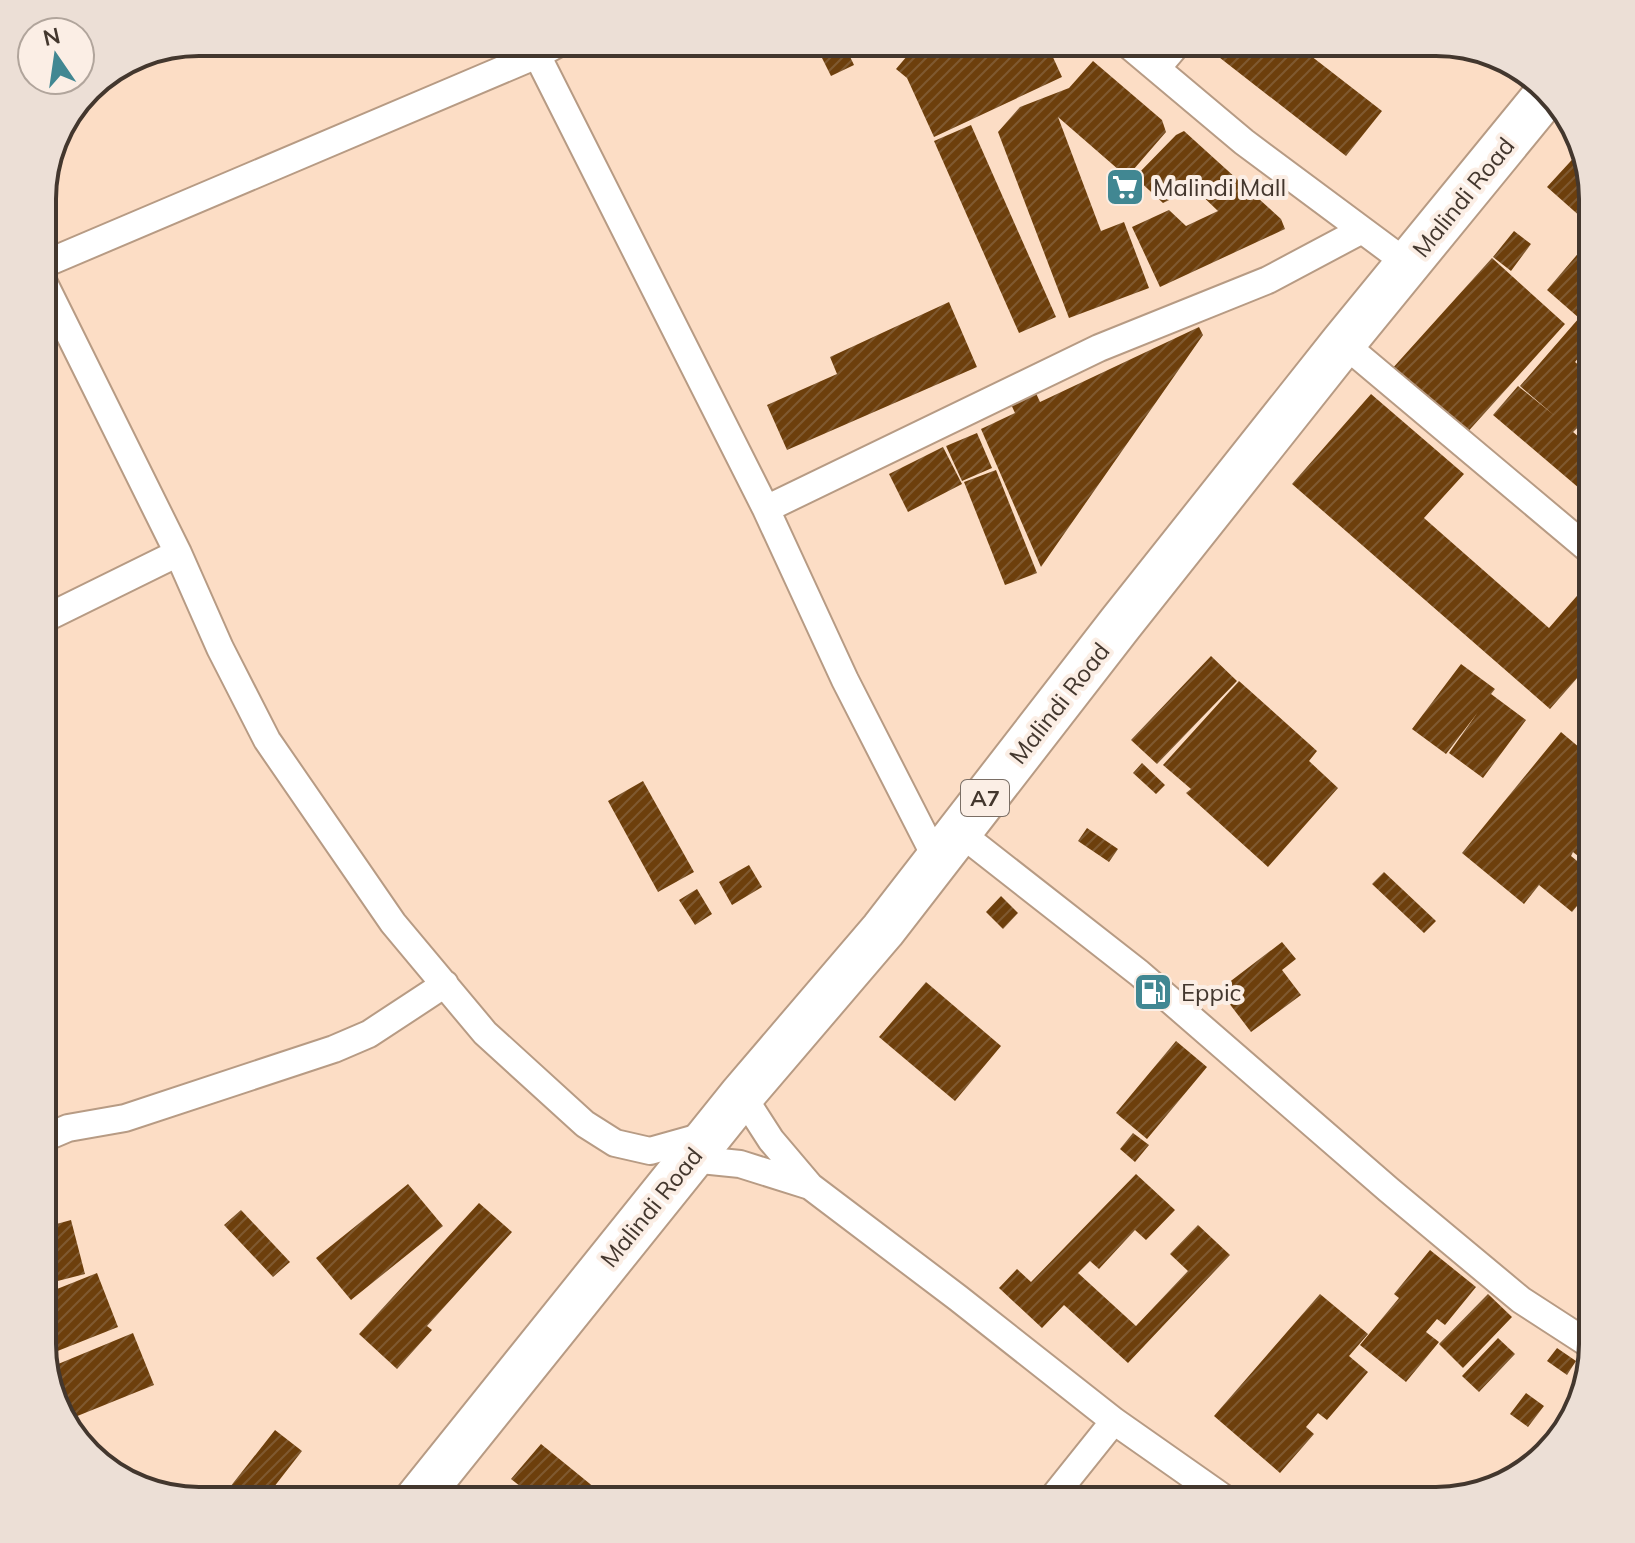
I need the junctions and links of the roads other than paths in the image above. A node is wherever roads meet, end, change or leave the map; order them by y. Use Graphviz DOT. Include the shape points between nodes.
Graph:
graph roads {
  1 [pos="535,56"];
  2 [pos="538,56"];
  3 [pos="1142,56"];
  4 [pos="1167,56"];
  5 [pos="1157,68"];
  6 [pos="1540,102"];
  7 [pos="1362,230"];
  8 [pos="56,259"];
  9 [pos="1408,264"];
  10 [pos="56,307"];
  11 [pos="1343,343"];
  12 [pos="766,509"];
  13 [pos="1579,541"];
  14 [pos="178,553"];
  15 [pos="56,613"];
  16 [pos="948,846"];
  17 [pos="445,984"];
  18 [pos="742,1095"];
  19 [pos="56,1133"];
  20 [pos="701,1146"];
  21 [pos="810,1186"];
  22 [pos="1579,1338"];
  23 [pos="1114,1421"];
  24 [pos="427,1487"];
  25 [pos="1061,1487"];
  26 [pos="1208,1487"];
  1 -- 8 [label="street"];
  2 -- 12 [label="street"];
  3 -- 5 [label="street"];
  4 -- 5 [label="street"];
  5 -- 7 [label="street" via="1244,142"];
  6 -- 9 [label="highway, Malindi Road / A7"];
  7 -- 9 [label="street"];
  7 -- 12 [label="street" via="1268,280 1099,348"];
  9 -- 11 [label="highway, Malindi Road / A7"];
  10 -- 14 [label="street"];
  11 -- 13 [label="street"];
  11 -- 16 [label="highway, Malindi Road / A7"];
  12 -- 16 [label="street" via="845,680"];
  14 -- 15 [label="street"];
  14 -- 17 [label="street" via="267,740 393,923"];
  16 -- 18 [label="highway, Malindi Road / A7"];
  16 -- 22 [label="street" via="1139,973 1521,1300"];
  17 -- 19 [label="street" via="369,1034 334,1049 125,1118"];
  17 -- 20 [label="street" via="505,1052 585,1124 615,1143 650,1151"];
  18 -- 20 [label="highway, Malindi Road / A7"];
  18 -- 21 [label="street"];
  20 -- 21 [label="street"];
  20 -- 24 [label="highway, Malindi Road / A7"];
  21 -- 23 [label="street"];
  23 -- 25 [label="street"];
  23 -- 26 [label="street"];
}
